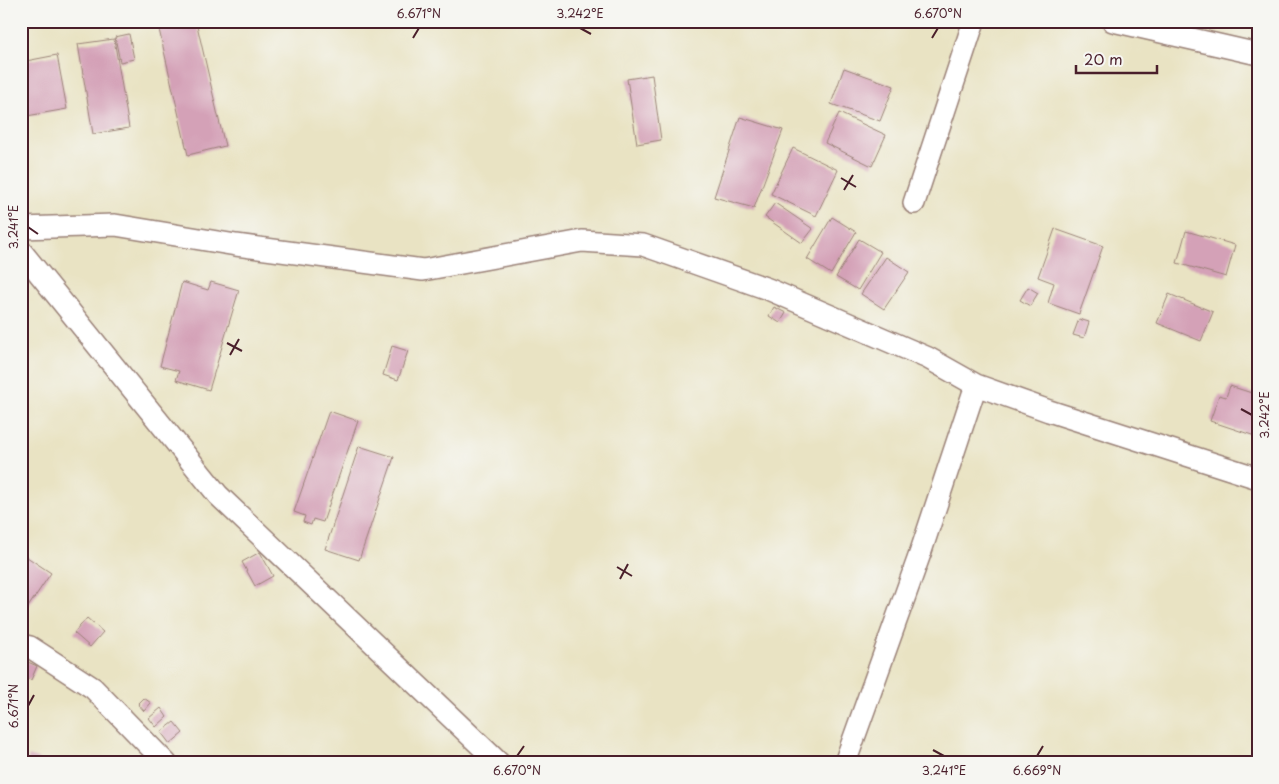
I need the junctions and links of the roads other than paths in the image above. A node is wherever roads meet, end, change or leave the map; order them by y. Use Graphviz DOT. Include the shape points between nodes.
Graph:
graph roads {
  1 [pos="974,21"];
  2 [pos="1114,21"];
  3 [pos="1258,54"];
  4 [pos="914,203"];
  5 [pos="21,228"];
  6 [pos="21,251"];
  7 [pos="976,384"];
  8 [pos="1258,478"];
  9 [pos="21,645"];
  10 [pos="166,763"];
  11 [pos="499,763"];
  12 [pos="845,763"];
  1 -- 4 [label="street"];
  2 -- 3 [label="street"];
  5 -- 7 [label="street" via="116,225 423,270 582,241 644,245 768,289 928,358"];
  6 -- 11 [label="street" via="218,495"];
  7 -- 8 [label="street" via="1049,411"];
  7 -- 12 [label="street"];
  9 -- 10 [label="street" via="30,647 93,688"];
}
